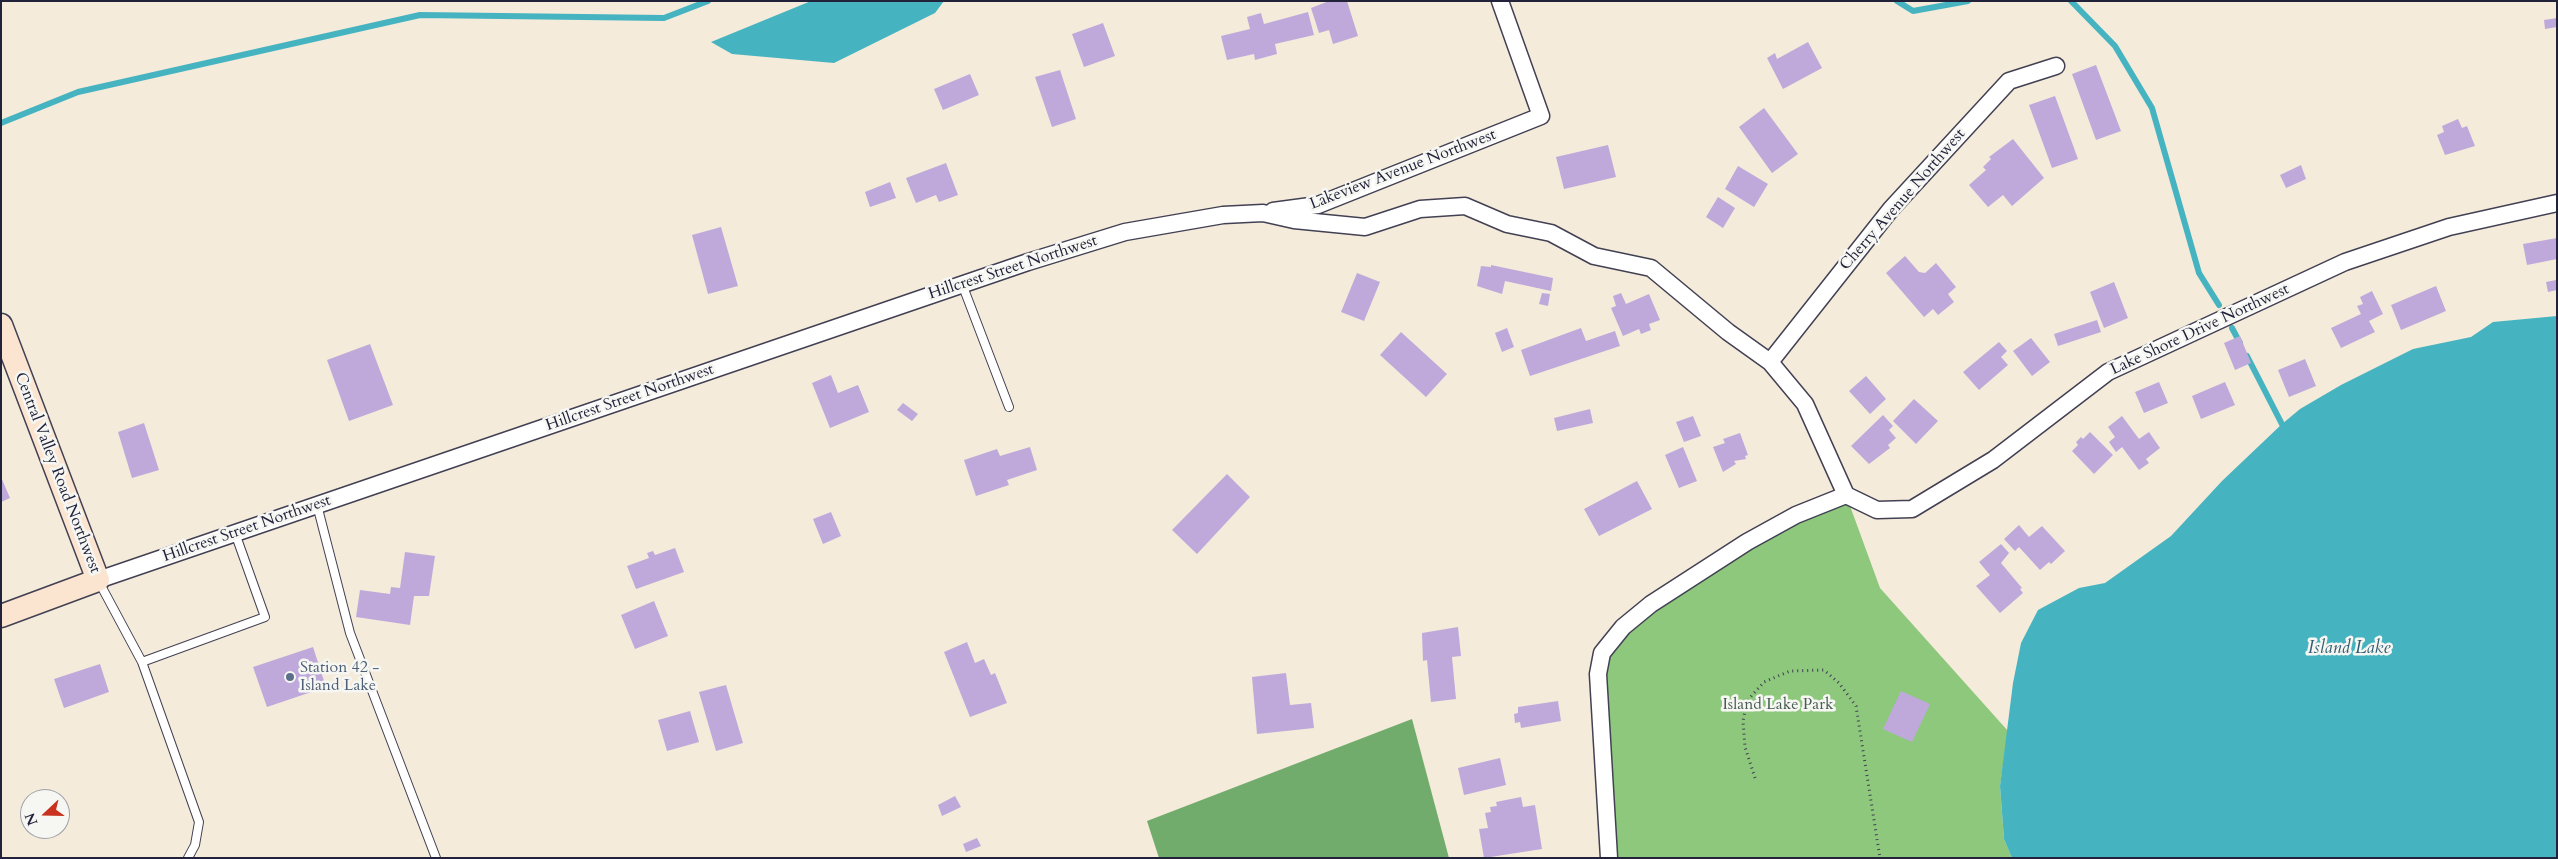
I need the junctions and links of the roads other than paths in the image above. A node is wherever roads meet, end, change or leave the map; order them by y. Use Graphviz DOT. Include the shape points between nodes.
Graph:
graph roads {
  1 [pos="1500,1"];
  2 [pos="2056,66"];
  3 [pos="2557,203"];
  4 [pos="1263,213"];
  5 [pos="962,284"];
  6 [pos="1,325"];
  7 [pos="1770,362"];
  8 [pos="1009,407"];
  9 [pos="1846,495"];
  10 [pos="317,505"];
  11 [pos="235,533"];
  12 [pos="98,580"];
  13 [pos="1,616"];
  14 [pos="142,662"];
  15 [pos="188,858"];
  16 [pos="436,858"];
  17 [pos="1609,858"];
  1 -- 4 [label="street, Lakeview Avenue Northwest" via="1541,116 1318,205"];
  2 -- 7 [label="street, Cherry Avenue Northwest" via="2009,81 1892,209"];
  3 -- 9 [label="street, Lake Shore Drive Northwest" via="2449,227 2345,262 2108,372 1993,460 1912,509 1877,510"];
  4 -- 5 [label="street, Hillcrest Street Northwest" via="1223,215 1124,232"];
  4 -- 7 [label="street, Hillcrest Street Northwest" via="1294,220 1364,226 1420,209 1465,206 1507,224 1551,233 1594,256 1651,268"];
  5 -- 8 [label="lane"];
  5 -- 10 [label="street, Hillcrest Street Northwest"];
  6 -- 12 [label="main road, Central Valley Road Northwest"];
  7 -- 9 [label="street, Hillcrest Street Northwest" via="1805,404"];
  9 -- 17 [label="street" via="1796,515 1747,542 1652,604 1623,627 1602,652 1598,674"];
  10 -- 11 [label="street, Hillcrest Street Northwest"];
  10 -- 16 [label="lane" via="350,633"];
  11 -- 12 [label="street, Hillcrest Street Northwest"];
  11 -- 14 [label="lane" via="265,617"];
  12 -- 13 [label="main road, Central Valley Road Northwest"];
  12 -- 14 [label="lane"];
  14 -- 15 [label="lane" via="199,822 195,845"];
}
